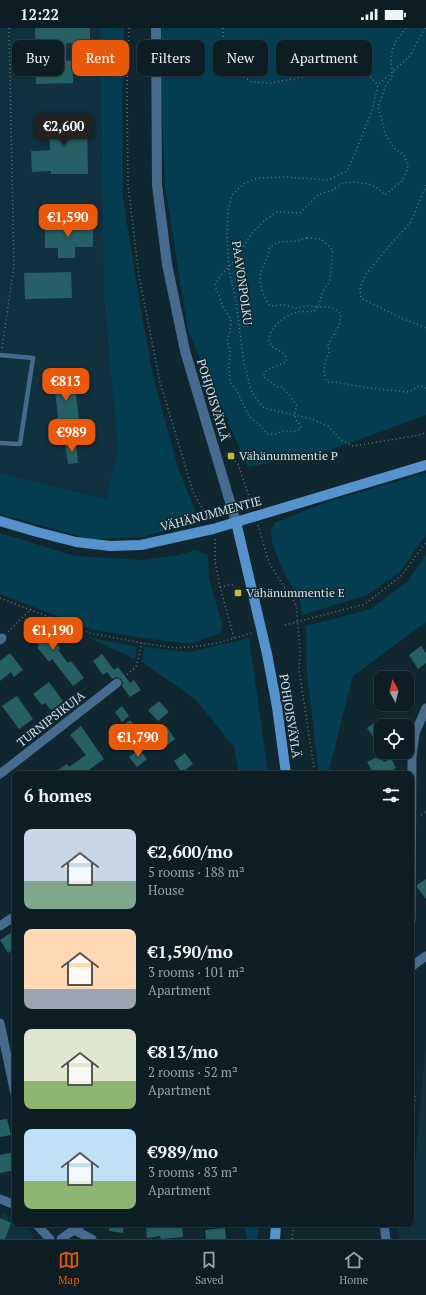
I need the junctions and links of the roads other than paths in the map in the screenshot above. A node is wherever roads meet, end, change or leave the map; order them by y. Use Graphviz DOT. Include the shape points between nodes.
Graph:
graph roads {
  1 [pos="156,28"];
  2 [pos="0,356"];
  3 [pos="0,443"];
  4 [pos="426,465"];
  5 [pos="0,521"];
  6 [pos="236,522"];
  7 [pos="117,683"];
  8 [pos="426,708"];
  9 [pos="286,771"];
  10 [pos="412,771"];
  11 [pos="0,774"];
  12 [pos="12,918"];
  13 [pos="0,926"];
  14 [pos="426,956"];
  15 [pos="414,965"];
  16 [pos="0,1023"];
  17 [pos="12,1071"];
  18 [pos="0,1199"];
  19 [pos="12,1204"];
  20 [pos="39,1227"];
  21 [pos="78,1227"];
  22 [pos="276,1227"];
  23 [pos="384,1227"];
  24 [pos="74,1230"];
  25 [pos="50,1239"];
  26 [pos="60,1239"];
  27 [pos="92,1239"];
  28 [pos="275,1239"];
  29 [pos="386,1239"];
  1 -- 6 [label="street, POHJOISVÄYLÄ" via="157,185 167,264 185,351"];
  2 -- 3 [label="lane" via="33,358 20,444"];
  4 -- 6 [label="main road, VÄHÄNUMMENTIE"];
  5 -- 6 [label="main road, VÄHÄNUMMENTIE" via="76,542 110,546 141,544"];
  6 -- 9 [label="main road, POHJOISVÄYLÄ" via="277,707"];
  7 -- 11 [label="street, TURNIPSIKUJA"];
  8 -- 10 [label="street" via="415,733"];
  12 -- 13 [label="street"];
  14 -- 15 [label="street"];
  16 -- 17 [label="street"];
  18 -- 19 [label="street"];
  20 -- 25 [label="street"];
  21 -- 24 [label="street"];
  22 -- 28 [label="main road"];
  23 -- 29 [label="street"];
  24 -- 26 [label="street"];
  24 -- 27 [label="street"];
}
